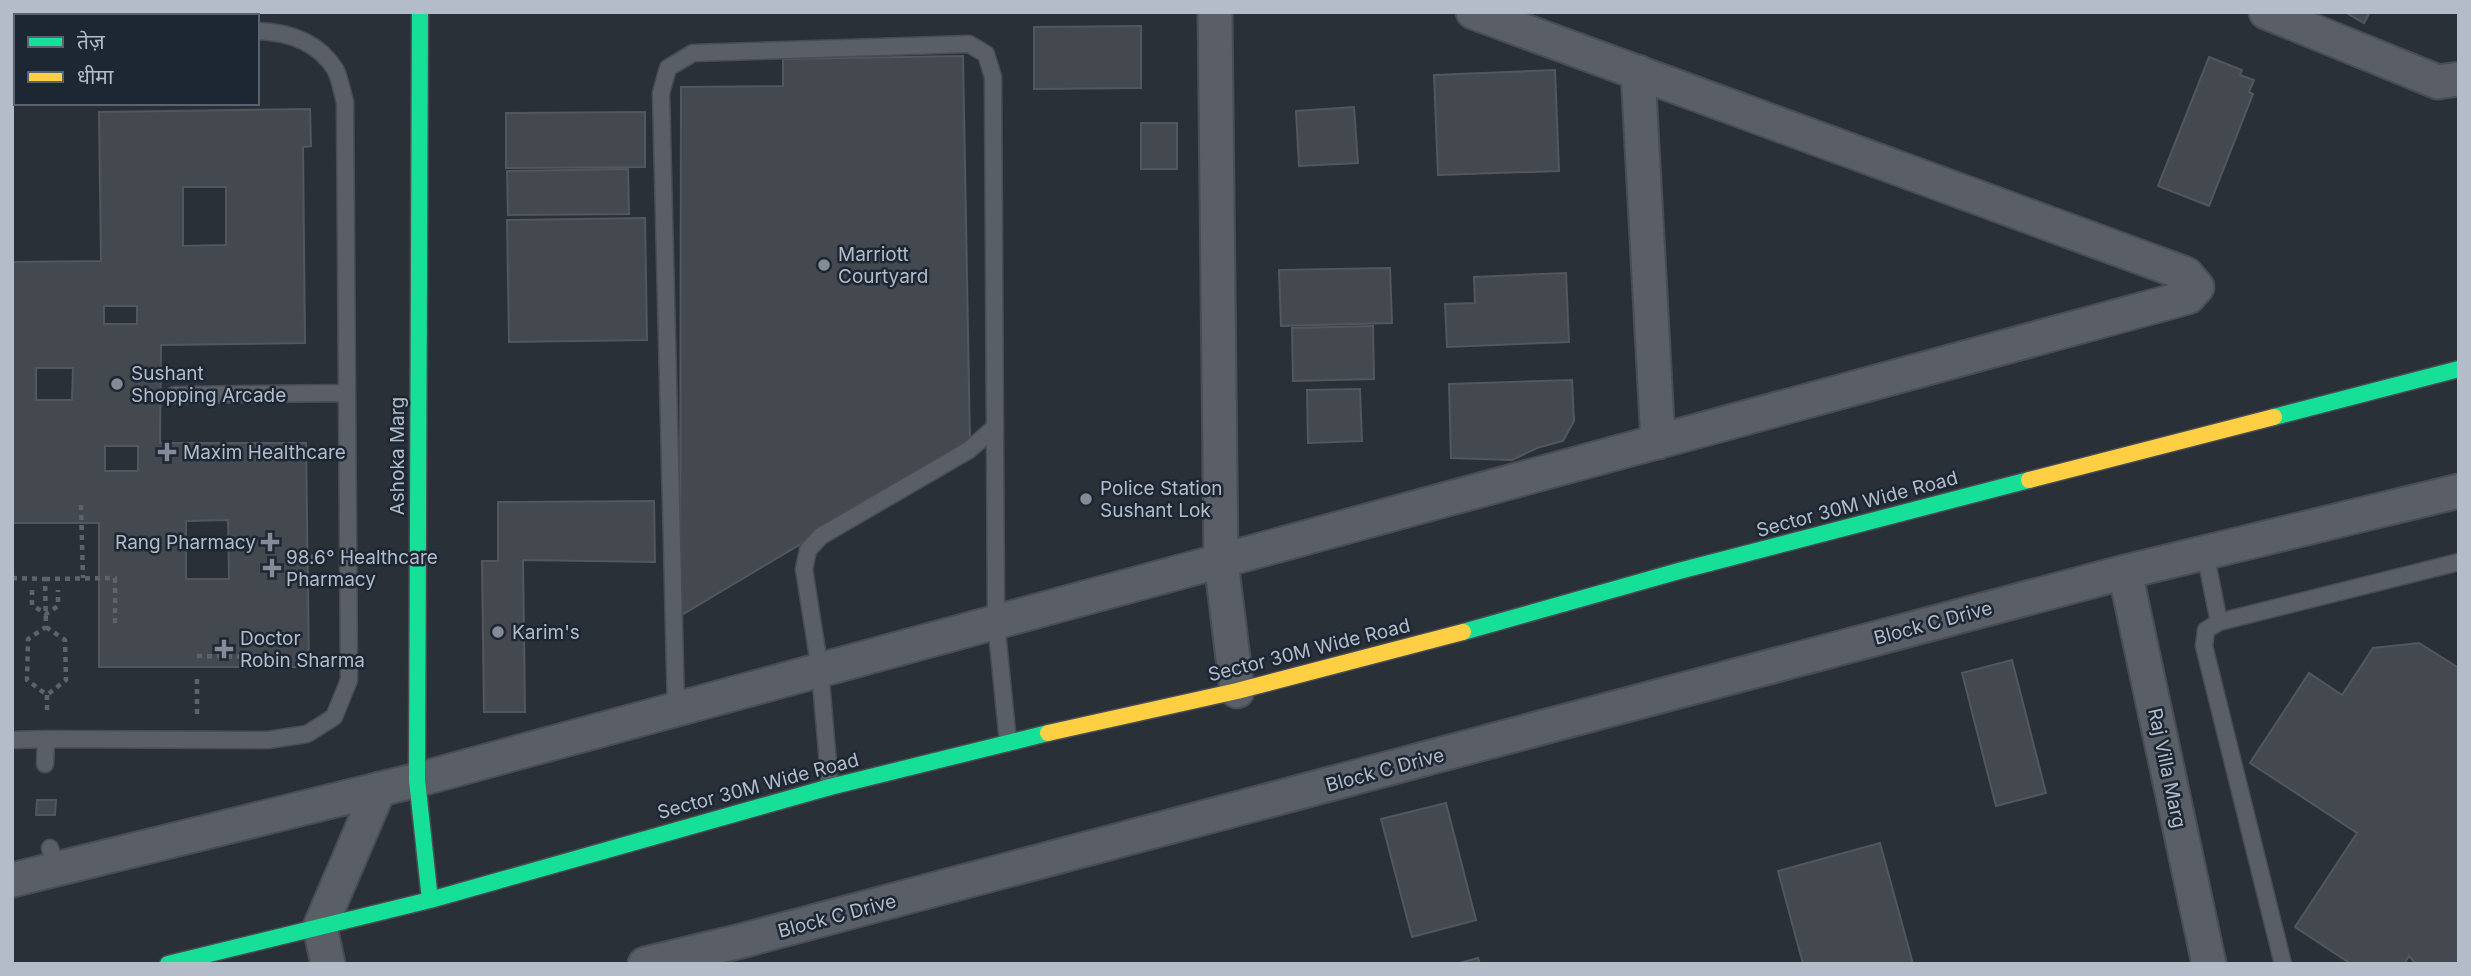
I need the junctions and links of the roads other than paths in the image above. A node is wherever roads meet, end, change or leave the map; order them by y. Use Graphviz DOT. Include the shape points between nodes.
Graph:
graph roads {
  1 [pos="420,12"];
  2 [pos="1215,12"];
  3 [pos="1473,12"];
  4 [pos="2266,12"];
  5 [pos="259,31"];
  6 [pos="1638,72"];
  7 [pos="2459,79"];
  8 [pos="2459,369"];
  9 [pos="347,393"];
  10 [pos="174,395"];
  11 [pos="995,428"];
  12 [pos="1658,442"];
  13 [pos="2459,491"];
  14 [pos="2205,553"];
  15 [pos="1221,561"];
  16 [pos="2459,562"];
  17 [pos="2125,572"];
  18 [pos="996,622"];
  19 [pos="2219,622"];
  20 [pos="820,670"];
  21 [pos="1237,691"];
  22 [pos="676,709"];
  23 [pos="46,738"];
  24 [pos="12,740"];
  25 [pos="1008,742"];
  26 [pos="45,764"];
  27 [pos="417,780"];
  28 [pos="830,786"];
  29 [pos="379,789"];
  30 [pos="12,880"];
  31 [pos="430,900"];
  32 [pos="320,928"];
  33 [pos="747,952"];
  34 [pos="2207,963"];
  35 [pos="168,964"];
  36 [pos="328,964"];
  37 [pos="645,964"];
  38 [pos="2283,964"];
  1 -- 27 [label="main road, Ashoka Marg"];
  2 -- 15 [label="street"];
  3 -- 6 [label="street"];
  4 -- 7 [label="street" via="2438,82"];
  5 -- 9 [label="lane" via="277,32 313,45 336,70 345,102"];
  6 -- 12 [label="street"];
  6 -- 12 [label="street" via="2186,274 2197,286 2188,297"];
  8 -- 21 [label="main road, Sector 30M Wide Road"];
  9 -- 10 [label="lane"];
  9 -- 23 [label="lane" via="349,680 334,717 307,734 268,740"];
  11 -- 18 [label="lane"];
  11 -- 20 [label="lane" via="969,450 821,536 808,550 804,569"];
  11 -- 22 [label="lane" via="992,77 986,54 969,44 694,53 668,68 661,93"];
  12 -- 15 [label="street"];
  13 -- 14 [label="street, Block C Drive"];
  14 -- 17 [label="street, Block C Drive"];
  14 -- 19 [label="lane"];
  15 -- 18 [label="street"];
  15 -- 21 [label="street"];
  16 -- 19 [label="lane"];
  17 -- 33 [label="street, Block C Drive"];
  17 -- 34 [label="street, Raj Villa Marg"];
  18 -- 20 [label="street"];
  18 -- 25 [label="lane"];
  19 -- 38 [label="lane" via="2206,630 2204,646"];
  20 -- 22 [label="street"];
  20 -- 28 [label="lane"];
  21 -- 25 [label="main road, Sector 30M Wide Road"];
  22 -- 27 [label="street"];
  23 -- 24 [label="lane"];
  23 -- 26 [label="lane"];
  25 -- 28 [label="main road, Sector 30M Wide Road"];
  27 -- 29 [label="street"];
  27 -- 31 [label="main road, Ashoka Marg"];
  28 -- 31 [label="main road, Sector 30M Wide Road"];
  29 -- 30 [label="street" via="53,859"];
  29 -- 32 [label="street"];
  31 -- 32 [label="main road, Sector 30M Wide Road"];
  32 -- 35 [label="main road, Sector 30M Wide Road"];
  32 -- 36 [label="street"];
  33 -- 37 [label="street, Block C Drive"];
}
